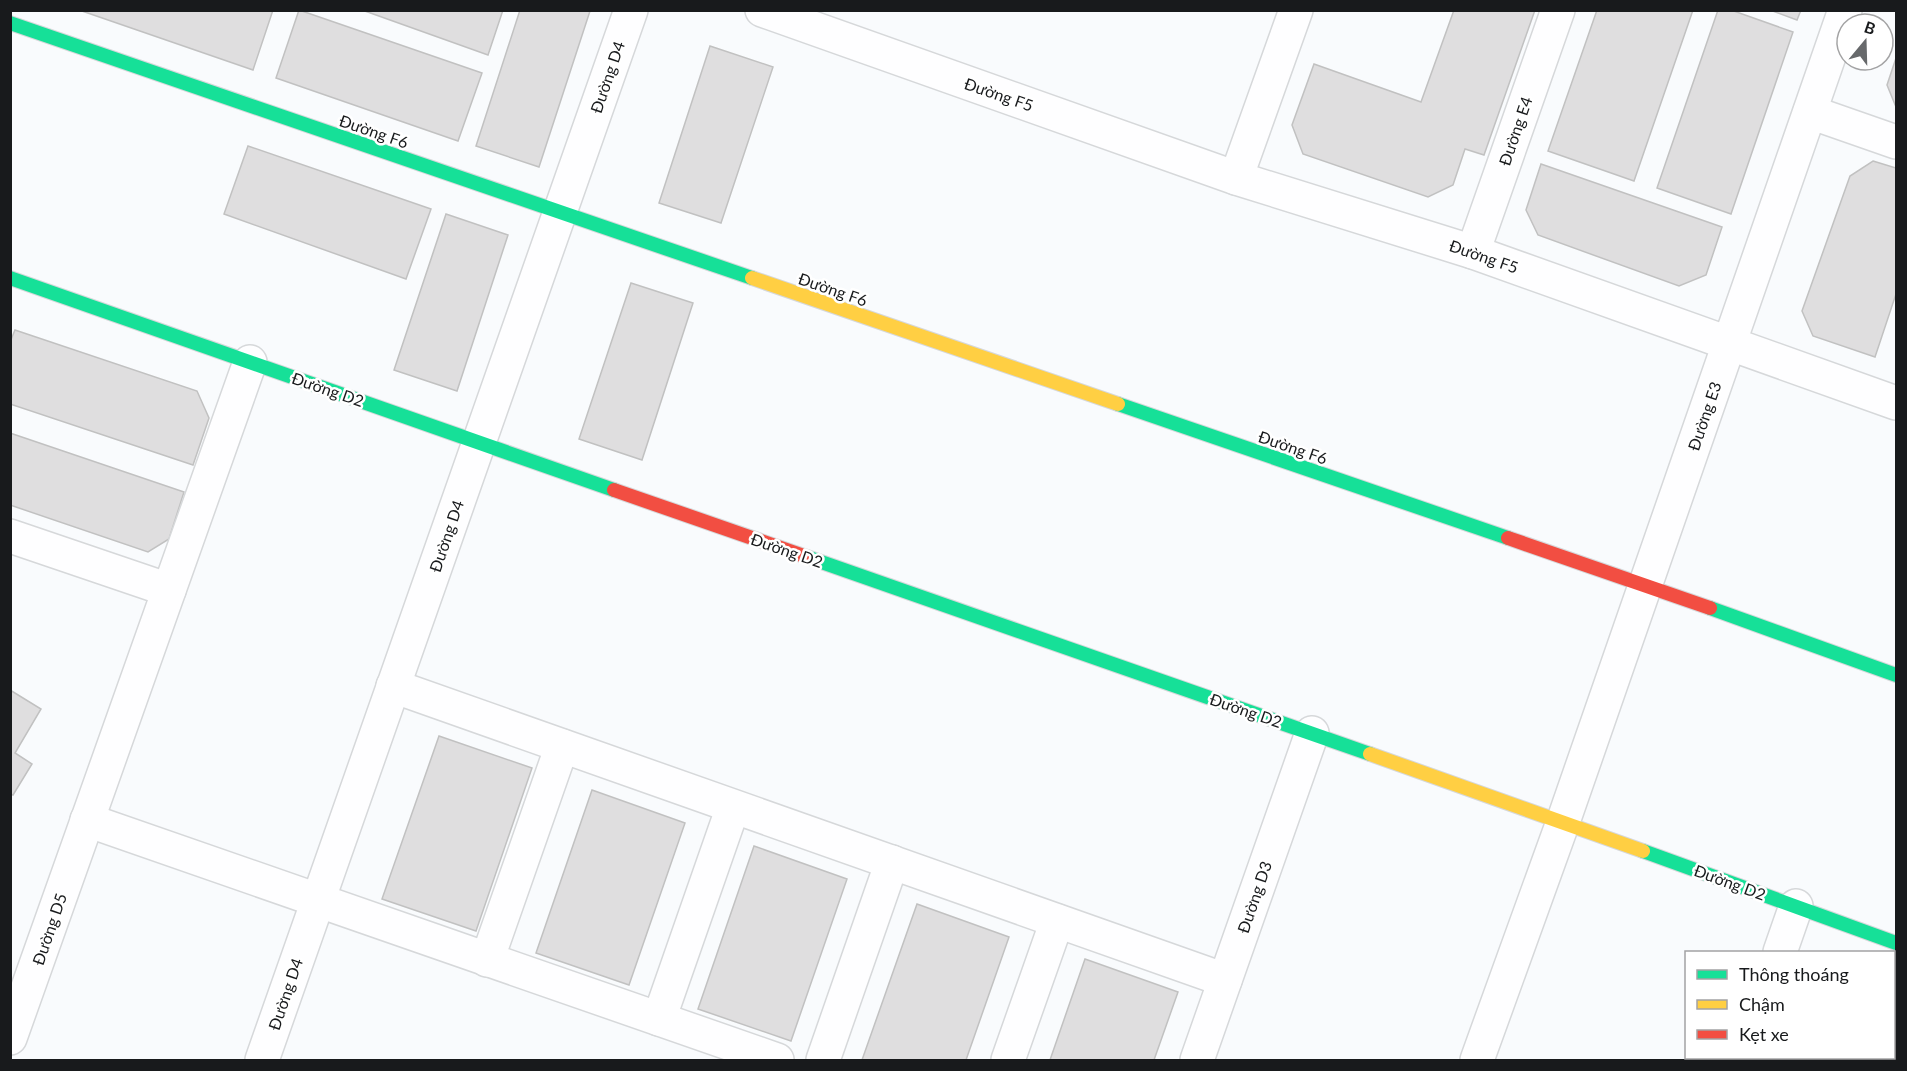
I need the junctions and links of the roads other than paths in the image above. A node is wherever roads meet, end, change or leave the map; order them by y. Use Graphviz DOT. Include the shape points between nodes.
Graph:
graph roads {
  1 [pos="631,10"];
  2 [pos="762,10"];
  3 [pos="1296,10"];
  4 [pos="1557,10"];
  5 [pos="1845,10"];
  6 [pos="10,23"];
  7 [pos="1810,112"];
  8 [pos="1896,142"];
  9 [pos="1236,178"];
  10 [pos="560,213"];
  11 [pos="1473,252"];
  12 [pos="10,278"];
  13 [pos="1729,344"];
  14 [pos="250,362"];
  15 [pos="1896,403"];
  16 [pos="480,442"];
  17 [pos="10,536"];
  18 [pos="1645,585"];
  19 [pos="169,590"];
  20 [pos="1896,675"];
  21 [pos="393,686"];
  22 [pos="1312,734"];
  23 [pos="562,746"];
  24 [pos="733,807"];
  25 [pos="87,820"];
  26 [pos="1563,822"];
  27 [pos="892,862"];
  28 [pos="318,900"];
  29 [pos="1796,906"];
  30 [pos="1057,921"];
  31 [pos="1896,943"];
  32 [pos="1780,951"];
  33 [pos="487,960"];
  34 [pos="1225,980"];
  35 [pos="659,1019"];
  36 [pos="10,1038"];
  37 [pos="262,1060"];
  38 [pos="777,1060"];
  39 [pos="823,1060"];
  40 [pos="1008,1060"];
  41 [pos="1197,1060"];
  42 [pos="1478,1060"];
  1 -- 10 [label="street, Đường D4"];
  2 -- 9 [label="street, Đường F5"];
  3 -- 9 [label="street"];
  4 -- 11 [label="street, Đường E4"];
  5 -- 7 [label="street, Đường E3"];
  6 -- 10 [label="street, Đường F6"];
  7 -- 8 [label="street"];
  7 -- 13 [label="street, Đường E3"];
  9 -- 11 [label="street, Đường F5"];
  10 -- 16 [label="street, Đường D4"];
  10 -- 18 [label="street, Đường F6"];
  11 -- 13 [label="street, Đường F5"];
  12 -- 14 [label="street, Đường D2"];
  13 -- 15 [label="street, Đường F5"];
  13 -- 18 [label="street, Đường E3"];
  14 -- 16 [label="street, Đường D2"];
  14 -- 19 [label="street, Đường D5"];
  16 -- 21 [label="street, Đường D4"];
  16 -- 22 [label="street, Đường D2"];
  17 -- 19 [label="street"];
  18 -- 20 [label="street, Đường F6"];
  18 -- 26 [label="street, Đường E3"];
  19 -- 25 [label="street, Đường D5"];
  21 -- 23 [label="street"];
  21 -- 28 [label="street, Đường D4"];
  22 -- 26 [label="street, Đường D2"];
  22 -- 34 [label="street, Đường D3"];
  23 -- 24 [label="street"];
  23 -- 33 [label="street"];
  24 -- 27 [label="street"];
  24 -- 35 [label="street"];
  25 -- 28 [label="street"];
  25 -- 36 [label="street, Đường D5"];
  26 -- 29 [label="street, Đường D2"];
  26 -- 42 [label="street"];
  27 -- 30 [label="street"];
  27 -- 39 [label="street"];
  28 -- 33 [label="street"];
  28 -- 37 [label="street, Đường D4"];
  29 -- 31 [label="street, Đường D2"];
  29 -- 32 [label="street"];
  30 -- 34 [label="street"];
  30 -- 40 [label="street"];
  33 -- 35 [label="street"];
  34 -- 41 [label="street, Đường D3"];
  35 -- 38 [label="street"];
}
